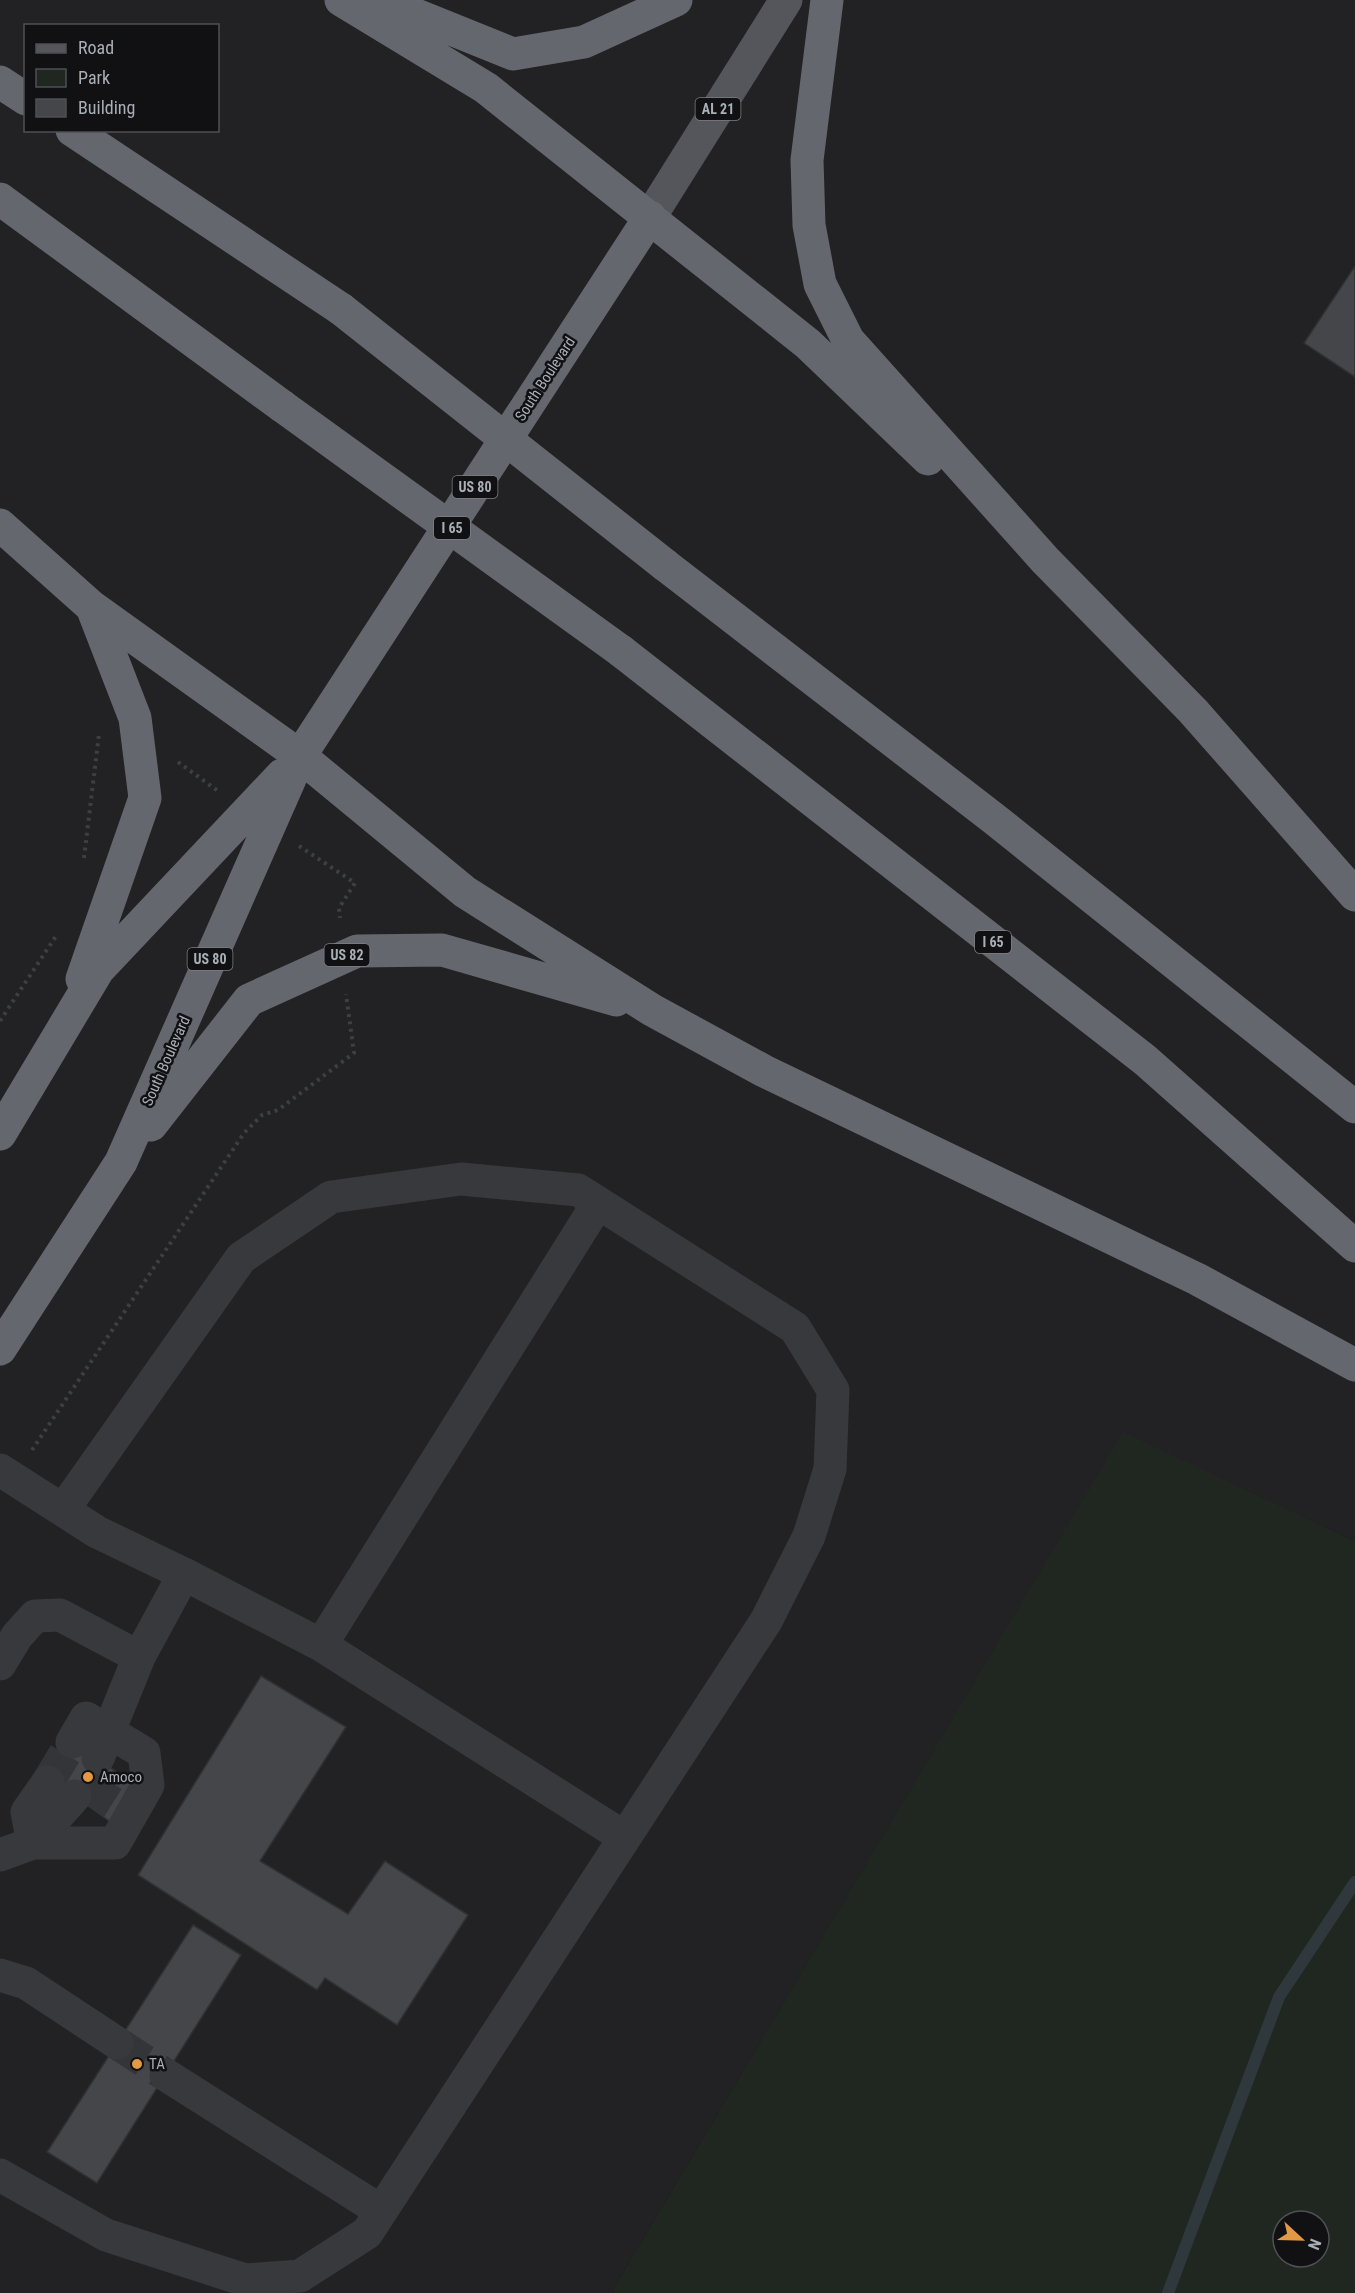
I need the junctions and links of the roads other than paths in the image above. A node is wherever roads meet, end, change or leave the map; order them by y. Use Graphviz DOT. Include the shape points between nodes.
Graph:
graph roads {
  1 [pos="340,0"];
  2 [pos="379,0"];
  3 [pos="676,0"];
  4 [pos="786,0"];
  5 [pos="827,0"];
  6 [pos="0,82"];
  7 [pos="24,98"];
  8 [pos="75,132"];
  9 [pos="0,199"];
  10 [pos="650,217"];
  11 [pos="0,525"];
  12 [pos="1045,560"];
  13 [pos="92,607"];
  14 [pos="300,756"];
  15 [pos="1355,895"];
  16 [pos="652,1010"];
  17 [pos="66,1024"];
  18 [pos="1355,1107"];
  19 [pos="0,1134"];
  20 [pos="121,1162"];
  21 [pos="598,1203"];
  22 [pos="1355,1246"];
  23 [pos="0,1349"];
  24 [pos="1355,1365"];
  25 [pos="0,1470"];
  26 [pos="63,1510"];
  27 [pos="184,1574"];
  28 [pos="321,1644"];
  29 [pos="139,1657"];
  30 [pos="0,1664"];
  31 [pos="624,1837"];
  32 [pos="33,1843"];
  33 [pos="67,1843"];
  34 [pos="0,1855"];
  35 [pos="0,1975"];
  36 [pos="117,2043"];
  37 [pos="166,2075"];
  38 [pos="0,2175"];
  39 [pos="381,2211"];
  1 -- 10 [label="highway" via="486,88"];
  2 -- 3 [label="highway" via="513,54 584,42"];
  4 -- 10 [label="main road, South Boulevard / AL 21"];
  5 -- 12 [label="highway" via="807,160 809,225 820,284 848,340"];
  6 -- 7 [label="highway"];
  8 -- 18 [label="highway, bridge" via="341,309 993,818"];
  9 -- 22 [label="highway, I 65, bridge" via="621,651 1145,1060"];
  10 -- 12 [label="highway" via="808,344 921,454"];
  10 -- 14 [label="highway, South Boulevard / US 80"];
  11 -- 13 [label="highway"];
  12 -- 15 [label="highway" via="1193,711"];
  13 -- 14 [label="highway"];
  13 -- 17 [label="highway" via="135,718 145,798"];
  14 -- 16 [label="highway" via="465,892"];
  14 -- 17 [label="highway, South Boulevard" via="98,970"];
  14 -- 20 [label="highway, South Boulevard / US 80"];
  16 -- 20 [label="highway, US 82" via="442,950 357,951 249,1000"];
  16 -- 24 [label="highway" via="764,1071 1197,1279"];
  17 -- 19 [label="highway, South Boulevard"];
  20 -- 23 [label="highway, South Boulevard / US 80"];
  21 -- 26 [label="lane" via="578,1190 461,1179 331,1197 241,1258"];
  21 -- 28 [label="lane"];
  21 -- 31 [label="lane" via="795,1328 832,1390 830,1469 809,1536 766,1621"];
  25 -- 26 [label="lane"];
  26 -- 27 [label="lane" via="97,1532"];
  27 -- 28 [label="lane"];
  27 -- 29 [label="lane"];
  28 -- 31 [label="lane"];
  29 -- 30 [label="lane" via="60,1615 35,1616"];
  29 -- 33 [label="lane" via="104,1749 144,1753 148,1785 115,1843"];
  31 -- 39 [label="lane"];
  32 -- 33 [label="lane"];
  32 -- 33 [label="lane" via="71,1795"];
  32 -- 34 [label="lane"];
  35 -- 36 [label="lane" via="26,1983"];
  37 -- 39 [label="lane"];
  38 -- 39 [label="lane" via="106,2235 245,2280 300,2276 367,2233"];
}
